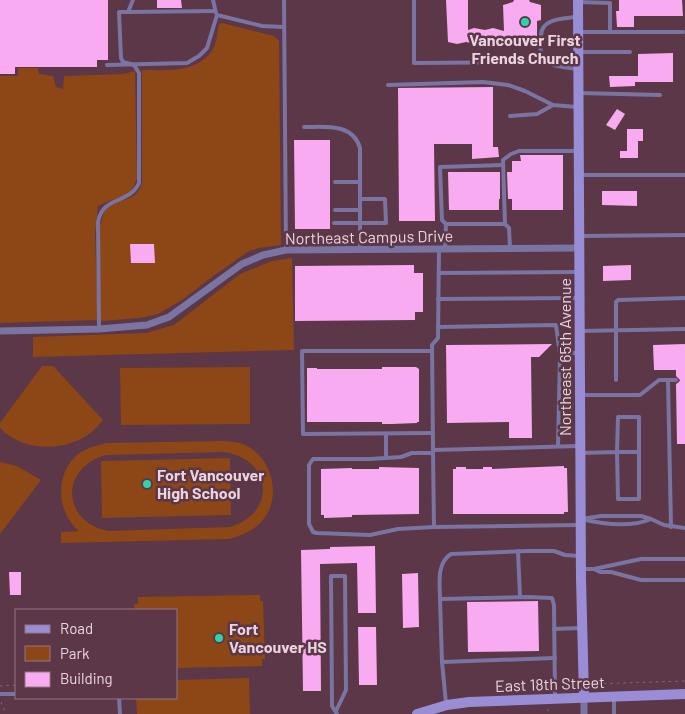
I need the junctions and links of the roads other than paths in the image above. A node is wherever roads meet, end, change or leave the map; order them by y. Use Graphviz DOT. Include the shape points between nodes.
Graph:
graph roads {
  1 [pos="133,0"];
  2 [pos="214,0"];
  3 [pos="284,0"];
  4 [pos="414,0"];
  5 [pos="578,1"];
  6 [pos="128,12"];
  7 [pos="216,13"];
  8 [pos="578,16"];
  9 [pos="284,28"];
  10 [pos="578,32"];
  11 [pos="610,32"];
  12 [pos="683,32"];
  13 [pos="579,52"];
  14 [pos="630,52"];
  15 [pos="544,60"];
  16 [pos="107,65"];
  17 [pos="134,65"];
  18 [pos="579,69"];
  19 [pos="388,85"];
  20 [pos="579,93"];
  21 [pos="660,95"];
  22 [pos="553,106"];
  23 [pos="579,107"];
  24 [pos="510,116"];
  25 [pos="304,128"];
  26 [pos="579,151"];
  27 [pos="503,165"];
  28 [pos="685,174"];
  29 [pos="580,175"];
  30 [pos="335,182"];
  31 [pos="360,182"];
  32 [pos="360,199"];
  33 [pos="335,210"];
  34 [pos="360,210"];
  35 [pos="334,223"];
  36 [pos="360,224"];
  37 [pos="446,224"];
  38 [pos="506,224"];
  39 [pos="685,235"];
  40 [pos="580,236"];
  41 [pos="580,248"];
  42 [pos="442,249"];
  43 [pos="510,249"];
  44 [pos="286,250"];
  45 [pos="360,250"];
  46 [pos="580,272"];
  47 [pos="439,273"];
  48 [pos="580,298"];
  49 [pos="685,298"];
  50 [pos="438,299"];
  51 [pos="438,327"];
  52 [pos="99,329"];
  53 [pos="685,330"];
  54 [pos="580,331"];
  55 [pos="616,331"];
  56 [pos="0,332"];
  57 [pos="560,350"];
  58 [pos="432,352"];
  59 [pos="580,354"];
  60 [pos="616,380"];
  61 [pos="668,380"];
  62 [pos="676,380"];
  63 [pos="580,395"];
  64 [pos="432,433"];
  65 [pos="386,434"];
  66 [pos="558,446"];
  67 [pos="580,449"];
  68 [pos="433,452"];
  69 [pos="617,452"];
  70 [pos="640,452"];
  71 [pos="386,458"];
  72 [pos="651,519"];
  73 [pos="581,522"];
  74 [pos="671,526"];
  75 [pos="434,527"];
  76 [pos="685,528"];
  77 [pos="518,551"];
  78 [pos="581,556"];
  79 [pos="685,559"];
  80 [pos="581,569"];
  81 [pos="594,569"];
  82 [pos="685,580"];
  83 [pos="520,597"];
  84 [pos="440,600"];
  85 [pos="582,628"];
  86 [pos="554,629"];
  87 [pos="555,658"];
  88 [pos="442,662"];
  89 [pos="0,694"];
  90 [pos="15,694"];
  91 [pos="685,694"];
  92 [pos="614,696"];
  93 [pos="584,697"];
  94 [pos="555,698"];
  95 [pos="119,699"];
  96 [pos="447,705"];
  97 [pos="437,711"];
  98 [pos="336,713"];
  99 [pos="120,714"];
  100 [pos="417,714"];
  101 [pos="584,714"];
  102 [pos="614,714"];
  1 -- 6 [label="lane"];
  2 -- 7 [label="lane"];
  3 -- 9 [label="lane"];
  4 -- 15 [label="lane" via="414,63"];
  5 -- 8 [label="street, Northeast 65th Avenue"];
  5 -- 11 [label="lane" via="610,3"];
  6 -- 7 [label="lane"];
  6 -- 17 [label="lane" via="119,12 121,58 123,62"];
  7 -- 9 [label="lane" via="262,26"];
  7 -- 17 [label="lane" via="207,48 199,56 187,63"];
  8 -- 10 [label="street, Northeast 65th Avenue"];
  8 -- 15 [label="lane" via="543,26 541,53"];
  9 -- 44 [label="lane"];
  10 -- 11 [label="lane"];
  10 -- 13 [label="street, Northeast 65th Avenue"];
  11 -- 12 [label="lane"];
  13 -- 14 [label="lane"];
  13 -- 18 [label="street, Northeast 65th Avenue"];
  15 -- 18 [label="lane"];
  16 -- 17 [label="lane"];
  17 -- 52 [label="lane" via="139,73 139,183 132,194 108,204 98,222"];
  18 -- 20 [label="street, Northeast 65th Avenue"];
  19 -- 22 [label="lane" via="483,82 508,85"];
  20 -- 21 [label="lane"];
  20 -- 23 [label="street, Northeast 65th Avenue"];
  22 -- 23 [label="lane"];
  22 -- 24 [label="lane" via="537,114"];
  23 -- 26 [label="street, Northeast 65th Avenue"];
  25 -- 31 [label="lane" via="336,126 352,134 360,148"];
  26 -- 27 [label="lane" via="519,151 503,160"];
  26 -- 29 [label="street, Northeast 65th Avenue"];
  27 -- 37 [label="lane" via="440,167 442,220"];
  27 -- 38 [label="lane"];
  28 -- 29 [label="lane"];
  29 -- 40 [label="street, Northeast 65th Avenue"];
  30 -- 31 [label="lane"];
  31 -- 32 [label="lane"];
  32 -- 34 [label="lane"];
  32 -- 36 [label="lane" via="385,199 386,223"];
  33 -- 34 [label="lane"];
  34 -- 36 [label="lane"];
  35 -- 36 [label="lane"];
  36 -- 45 [label="lane"];
  37 -- 38 [label="lane"];
  37 -- 42 [label="lane"];
  38 -- 43 [label="lane" via="510,228"];
  39 -- 40 [label="lane"];
  40 -- 41 [label="street, Northeast 65th Avenue"];
  41 -- 43 [label="street, Northeast Campus Drive"];
  41 -- 46 [label="street, Northeast 65th Avenue"];
  42 -- 43 [label="street, Northeast Campus Drive"];
  42 -- 45 [label="street, Northeast Campus Drive"];
  42 -- 47 [label="lane"];
  44 -- 45 [label="street, Northeast Campus Drive"];
  44 -- 52 [label="street, Northeast Campus Drive" via="262,255 242,264 169,317 147,325"];
  46 -- 47 [label="lane"];
  46 -- 48 [label="street, Northeast 65th Avenue"];
  47 -- 50 [label="lane"];
  48 -- 50 [label="lane"];
  48 -- 54 [label="street, Northeast 65th Avenue"];
  49 -- 55 [label="lane" via="618,300 615,304"];
  50 -- 51 [label="lane"];
  51 -- 57 [label="lane" via="556,325"];
  51 -- 58 [label="lane" via="438,338 432,345"];
  52 -- 56 [label="street, Northeast Campus Drive"];
  53 -- 55 [label="lane"];
  54 -- 55 [label="lane"];
  54 -- 59 [label="street, Northeast 65th Avenue"];
  55 -- 60 [label="lane"];
  57 -- 59 [label="lane"];
  57 -- 66 [label="lane"];
  58 -- 64 [label="lane"];
  58 -- 65 [label="lane" via="302,352 302,434"];
  59 -- 63 [label="street, Northeast 65th Avenue"];
  61 -- 62 [label="lane"];
  61 -- 63 [label="lane" via="659,380 640,395"];
  61 -- 74 [label="lane"];
  63 -- 67 [label="street, Northeast 65th Avenue"];
  64 -- 65 [label="lane"];
  64 -- 68 [label="lane"];
  65 -- 71 [label="lane"];
  66 -- 67 [label="lane"];
  66 -- 68 [label="lane"];
  67 -- 69 [label="lane"];
  67 -- 73 [label="street, Northeast 65th Avenue"];
  68 -- 71 [label="lane"];
  68 -- 75 [label="lane"];
  69 -- 70 [label="lane"];
  69 -- 70 [label="lane" via="618,417 640,417"];
  69 -- 70 [label="lane" via="618,499 640,499"];
  71 -- 75 [label="lane" via="313,460 309,465 311,529 317,533 370,535"];
  72 -- 73 [label="lane" via="642,523"];
  72 -- 73 [label="lane" via="602,516"];
  72 -- 74 [label="lane"];
  73 -- 75 [label="lane"];
  73 -- 78 [label="street, Northeast 65th Avenue"];
  74 -- 76 [label="lane"];
  77 -- 78 [label="lane" via="554,551"];
  77 -- 83 [label="lane"];
  77 -- 84 [label="lane" via="451,554 446,557 440,570"];
  78 -- 80 [label="street, Northeast 65th Avenue"];
  79 -- 81 [label="lane" via="641,559"];
  80 -- 81 [label="lane"];
  80 -- 85 [label="street, Northeast 65th Avenue"];
  81 -- 82 [label="lane" via="641,580"];
  83 -- 84 [label="lane"];
  83 -- 86 [label="lane" via="548,597 553,600"];
  84 -- 88 [label="lane"];
  85 -- 86 [label="lane"];
  85 -- 93 [label="street, Northeast 65th Avenue"];
  86 -- 87 [label="lane"];
  87 -- 88 [label="lane"];
  87 -- 94 [label="lane"];
  88 -- 96 [label="lane"];
  89 -- 90 [label="lane"];
  91 -- 92 [label="street, East 18th Street"];
  92 -- 93 [label="street, East 18th Street"];
  92 -- 102 [label="lane"];
  93 -- 94 [label="street, East 18th Street"];
  93 -- 101 [label="street, Northeast 65th Avenue"];
  94 -- 96 [label="street, East 18th Street"];
  95 -- 99 [label="lane"];
  96 -- 97 [label="street, East 18th Street"];
  97 -- 100 [label="street, East 18th Street"];
  98 -- 98 [label="lane" via="346,690 345,576 331,576 332,706"];
}
